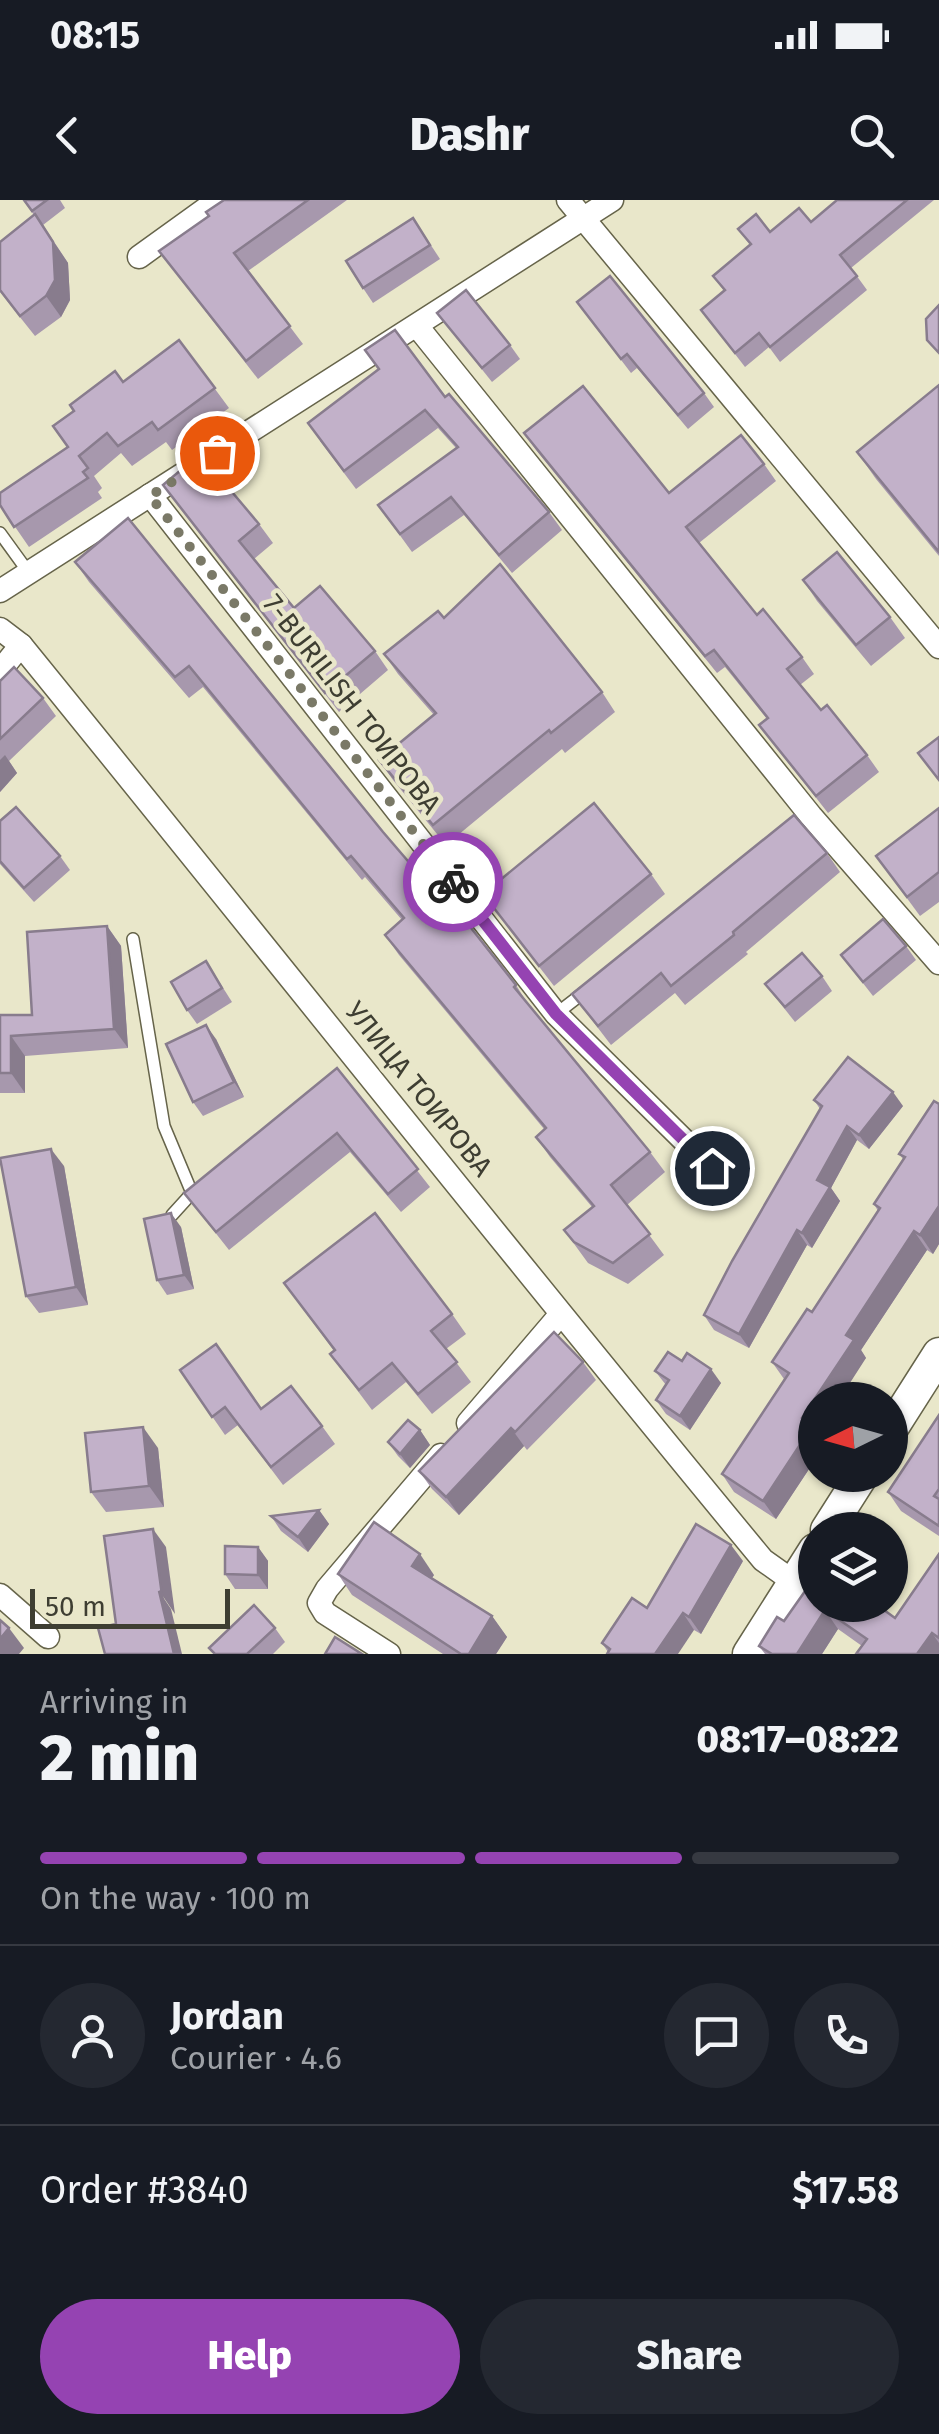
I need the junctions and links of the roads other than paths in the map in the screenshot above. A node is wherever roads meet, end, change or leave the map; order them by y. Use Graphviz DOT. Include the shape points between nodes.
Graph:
graph roads {
  1 [pos="218,200"];
  2 [pos="568,200"];
  3 [pos="612,200"];
  4 [pos="584,220"];
  5 [pos="139,257"];
  6 [pos="417,326"];
  7 [pos="150,496"];
  8 [pos="0,533"];
  9 [pos="28,572"];
  10 [pos="0,591"];
  11 [pos="0,628"];
  12 [pos="21,645"];
  13 [pos="939,647"];
  14 [pos="0,672"];
  15 [pos="133,939"];
  16 [pos="939,963"];
  17 [pos="602,979"];
  18 [pos="556,1014"];
  19 [pos="712,1168"];
  20 [pos="172,1215"];
  21 [pos="560,1315"];
  22 [pos="939,1354"];
  23 [pos="908,1403"];
  24 [pos="798,1576"];
  25 [pos="794,1582"];
  26 [pos="0,1595"];
  27 [pos="48,1637"];
  28 [pos="388,1654"];
  29 [pos="749,1654"];
  1 -- 5 [label="street"];
  2 -- 4 [label="street"];
  3 -- 4 [label="street"];
  4 -- 6 [label="street"];
  4 -- 13 [label="street"];
  6 -- 7 [label="street"];
  6 -- 16 [label="street" via="804,822"];
  7 -- 9 [label="street"];
  7 -- 18 [label="street, 7-BURILISH ТОИРОВА"];
  8 -- 9 [label="lane"];
  9 -- 10 [label="street"];
  11 -- 12 [label="street, УЛИЦА ТОИРОВА"];
  12 -- 14 [label="street"];
  12 -- 21 [label="street, УЛИЦА ТОИРОВА" via="351,1066"];
  15 -- 20 [label="lane" via="164,1126 200,1188"];
  17 -- 18 [label="lane"];
  18 -- 19 [label="street, 7-BURILISH ТОИРОВА"];
  21 -- 25 [label="street, УЛИЦА ТОИРОВА" via="763,1560"];
  21 -- 28 [label="street" via="320,1602 325,1613"];
  22 -- 23 [label="street"];
  24 -- 25 [label="street"];
  25 -- 29 [label="street"];
  26 -- 27 [label="street"];
}
